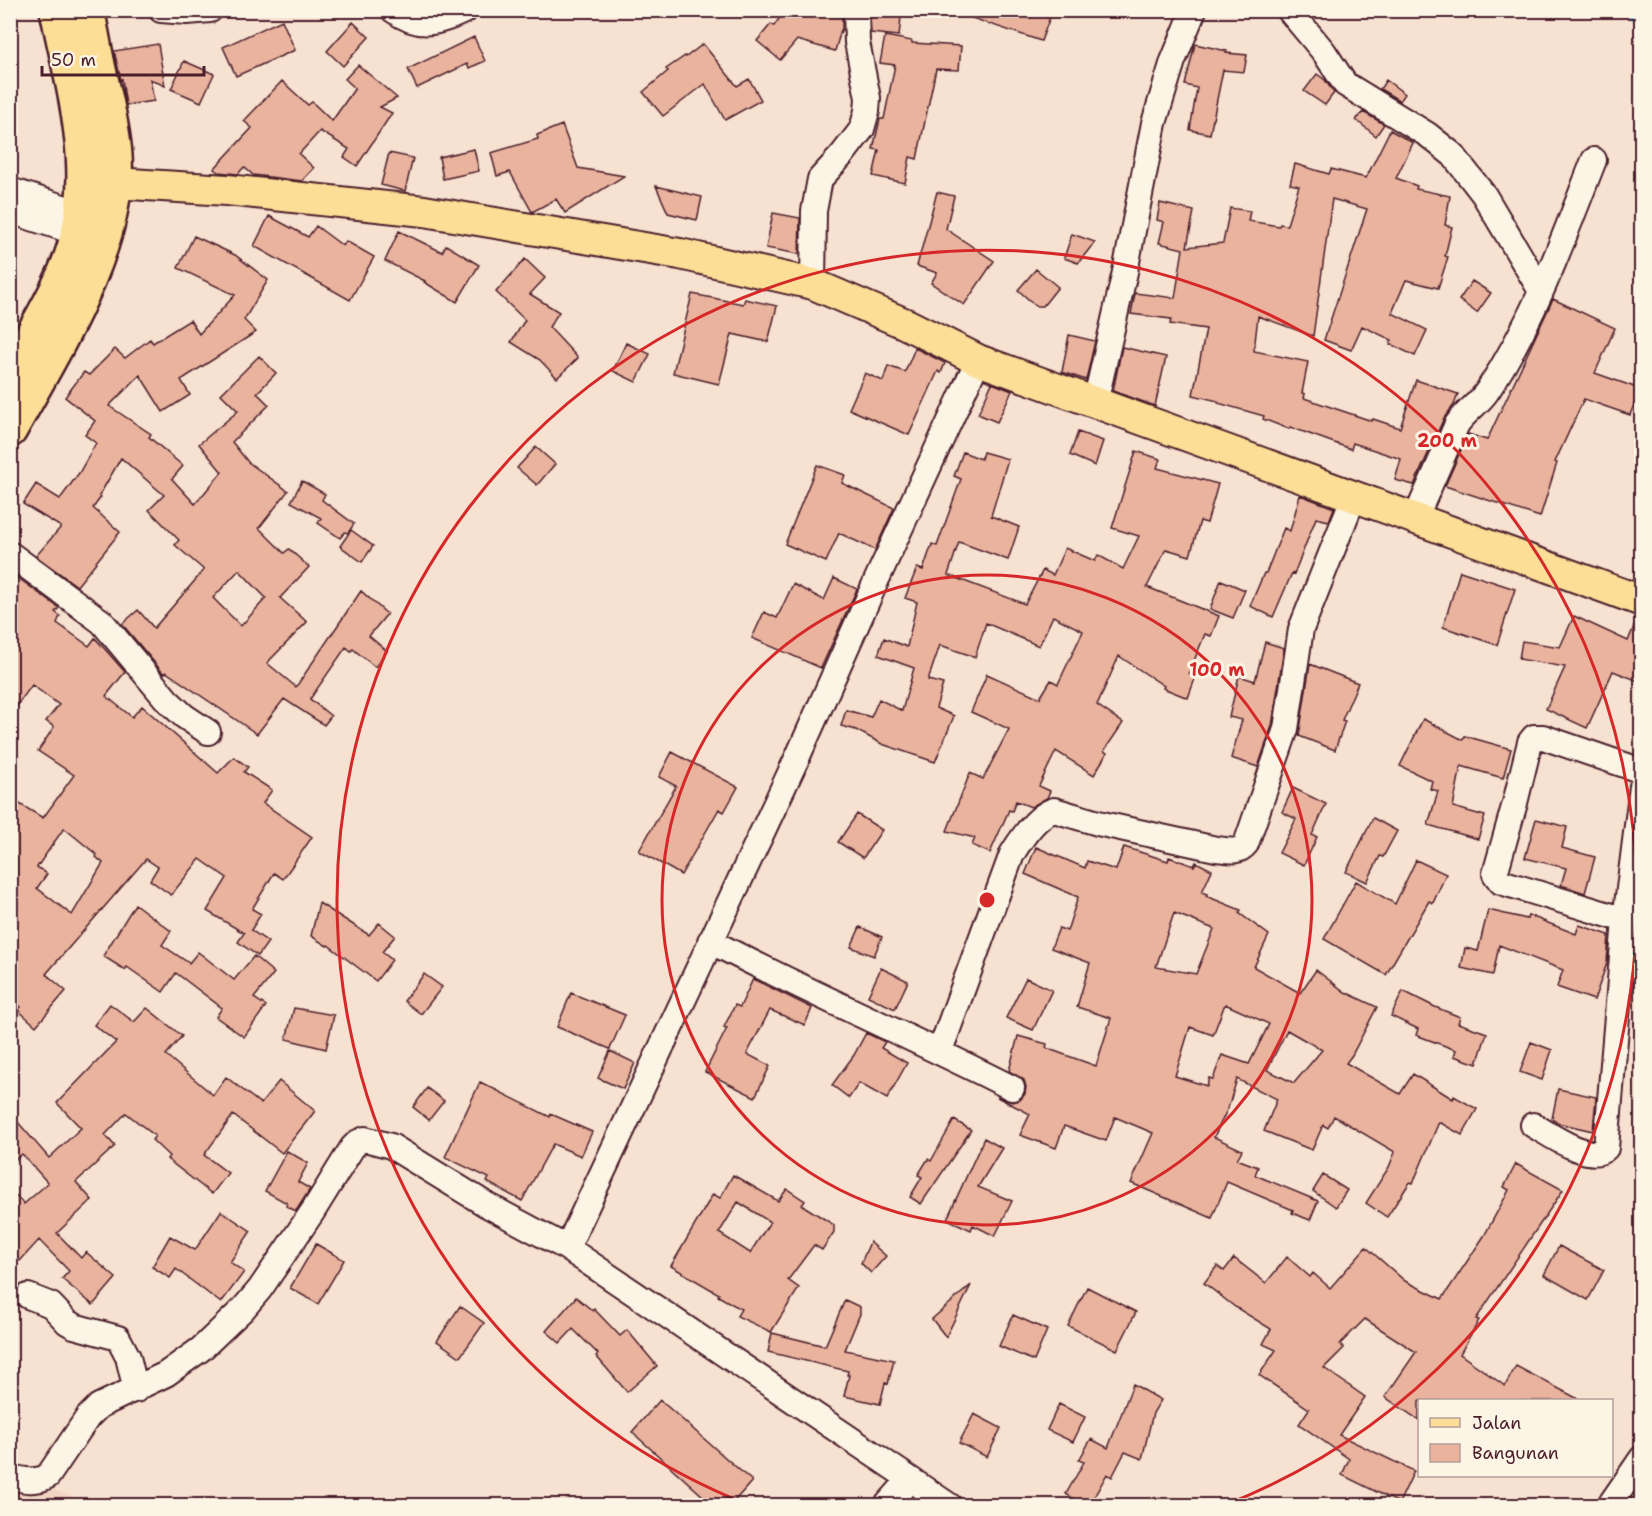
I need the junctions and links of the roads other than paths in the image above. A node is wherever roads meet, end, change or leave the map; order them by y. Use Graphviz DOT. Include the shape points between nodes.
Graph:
graph roads {
  1 [pos="57,10"];
  2 [pos="87,10"];
  3 [pos="161,10"];
  4 [pos="210,10"];
  5 [pos="393,10"];
  6 [pos="466,10"];
  7 [pos="855,10"];
  8 [pos="1194,10"];
  9 [pos="1290,10"];
  10 [pos="1594,160"];
  11 [pos="114,183"];
  12 [pos="10,190"];
  13 [pos="10,211"];
  14 [pos="80,223"];
  15 [pos="813,284"];
  16 [pos="1541,291"];
  17 [pos="978,360"];
  18 [pos="10,374"];
  19 [pos="1095,403"];
  20 [pos="10,430"];
  21 [pos="1354,496"];
  22 [pos="1415,519"];
  23 [pos="10,554"];
  24 [pos="1641,601"];
  25 [pos="208,732"];
  26 [pos="1641,771"];
  27 [pos="1641,786"];
  28 [pos="1625,920"];
  29 [pos="710,941"];
  30 [pos="939,1051"];
  31 [pos="1012,1088"];
  32 [pos="1533,1125"];
  33 [pos="567,1248"];
  34 [pos="28,1296"];
  35 [pos="136,1390"];
  36 [pos="1641,1458"];
  37 [pos="11,1477"];
  38 [pos="910,1479"];
  39 [pos="886,1506"];
  40 [pos="950,1506"];
  41 [pos="1609,1506"];
  1 -- 14 [label="highway" via="80,116 85,188"];
  2 -- 11 [label="highway" via="111,121 116,156"];
  3 -- 4 [label="street"];
  5 -- 6 [label="street" via="414,22 427,24"];
  7 -- 15 [label="street" via="867,111 862,129 819,179 814,211"];
  8 -- 19 [label="street" via="1154,123"];
  9 -- 16 [label="street" via="1345,84 1453,155 1484,195"];
  10 -- 16 [label="street"];
  11 -- 15 [label="main road" via="227,190 424,211 680,254"];
  11 -- 20 [label="highway" via="105,233 83,291"];
  12 -- 14 [label="street"];
  13 -- 14 [label="street"];
  14 -- 18 [label="highway" via="66,272"];
  15 -- 17 [label="main road"];
  16 -- 22 [label="street" via="1489,390 1457,424"];
  17 -- 19 [label="main road"];
  17 -- 29 [label="street"];
  19 -- 21 [label="main road"];
  21 -- 22 [label="main road"];
  21 -- 30 [label="street" via="1302,623 1286,729 1246,844 1234,851 1216,849 1052,810 1045,814 1012,854"];
  22 -- 24 [label="main road"];
  23 -- 25 [label="street" via="102,622 167,700"];
  26 -- 28 [label="street" via="1534,736 1494,874 1501,882"];
  27 -- 28 [label="street"];
  28 -- 32 [label="street" via="1606,1148 1594,1154 1580,1150"];
  29 -- 30 [label="street"];
  29 -- 33 [label="street"];
  30 -- 31 [label="street"];
  33 -- 35 [label="street" via="400,1151 365,1138 352,1148 314,1211 243,1309 201,1349"];
  33 -- 38 [label="street"];
  34 -- 35 [label="street" via="51,1305 74,1326 118,1338"];
  35 -- 37 [label="street" via="99,1406 48,1476 37,1480"];
  36 -- 41 [label="street"];
  38 -- 39 [label="street"];
  38 -- 40 [label="street"];
}
